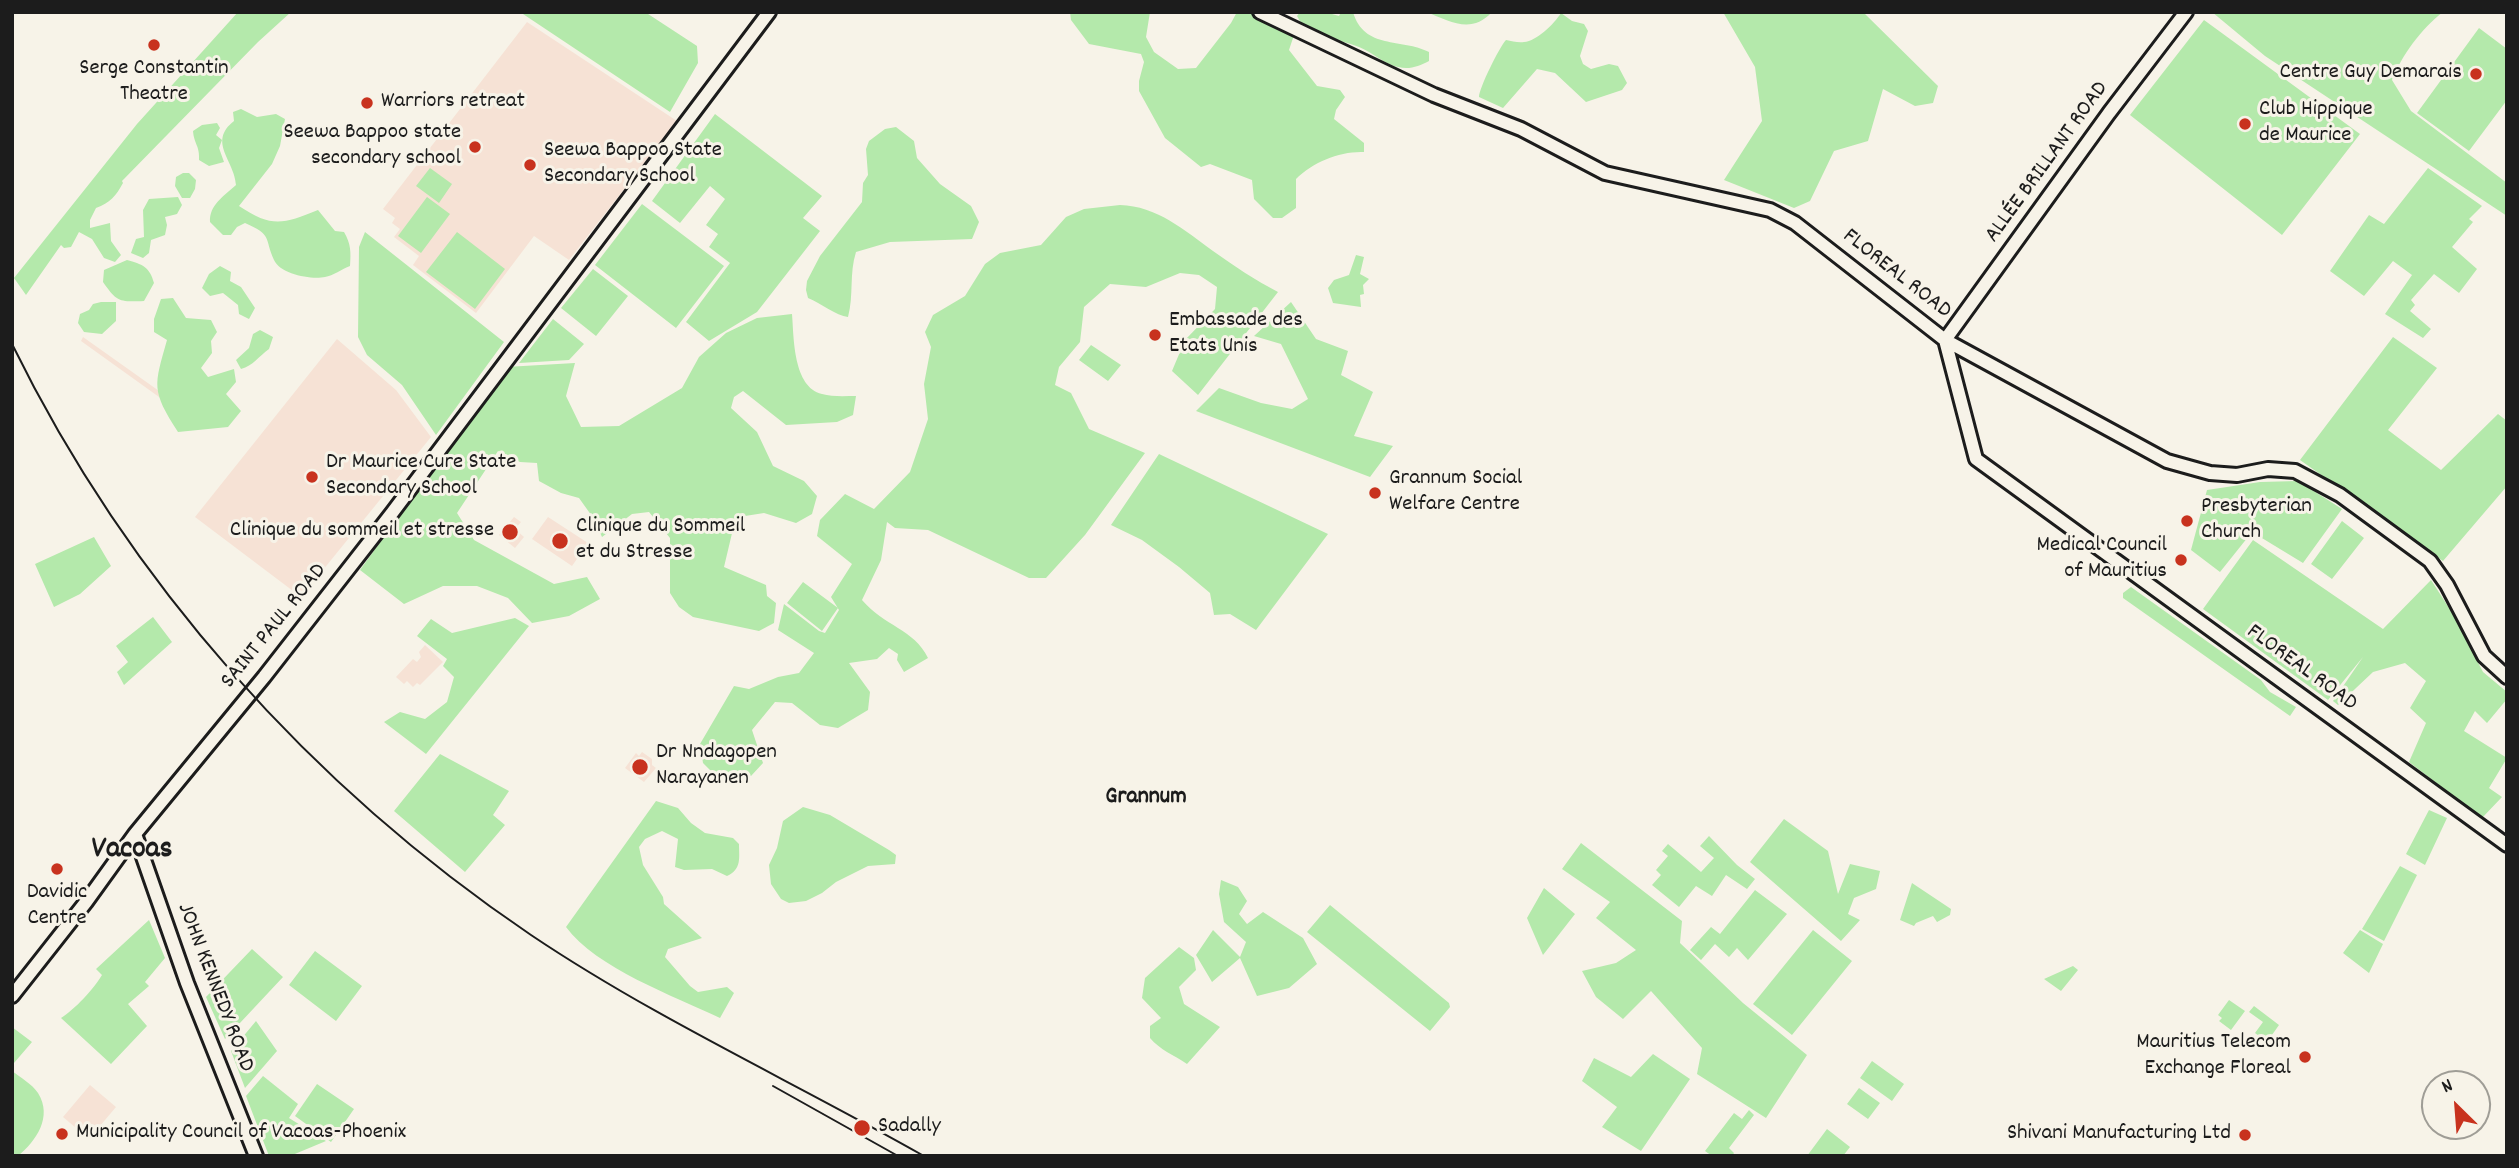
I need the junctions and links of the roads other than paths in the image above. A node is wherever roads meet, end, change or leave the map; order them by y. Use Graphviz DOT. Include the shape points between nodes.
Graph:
graph roads {
  1 [pos="769,12"];
  2 [pos="1260,12"];
  3 [pos="2186,12"];
  4 [pos="1945,340"];
  5 [pos="2507,677"];
  6 [pos="135,834"];
  7 [pos="2507,845"];
  8 [pos="12,996"];
  9 [pos="256,1156"];
  1 -- 6 [label="main road, SAINT PAUL ROAD" via="392,513"];
  2 -- 4 [label="main road, FLOREAL ROAD" via="1605,173 1770,210 1795,223"];
  3 -- 4 [label="main road, ALLÉE BRILLANT ROAD"];
  4 -- 5 [label="main road" via="2167,461 2210,473 2295,471 2332,490 2430,561 2484,656"];
  4 -- 7 [label="main road, FLOREAL ROAD" via="1976,459"];
  6 -- 8 [label="main road, SAINT PAUL ROAD"];
  6 -- 9 [label="main road, JOHN KENNEDY ROAD" via="187,984"];
}
